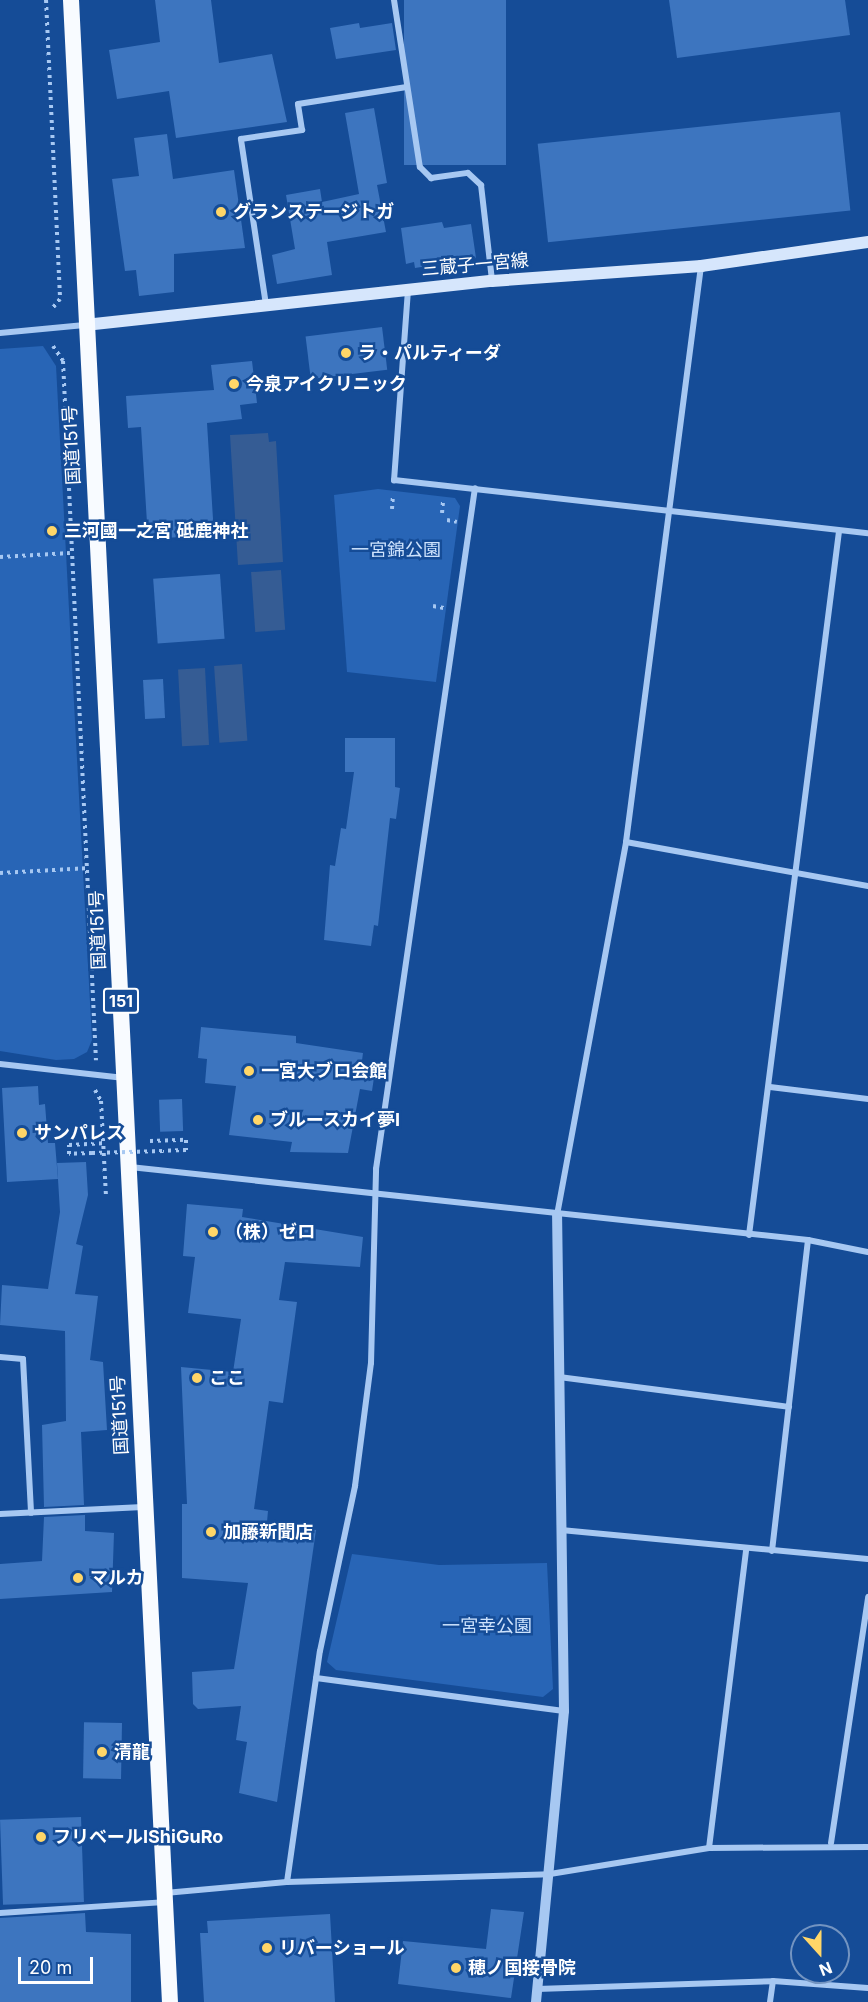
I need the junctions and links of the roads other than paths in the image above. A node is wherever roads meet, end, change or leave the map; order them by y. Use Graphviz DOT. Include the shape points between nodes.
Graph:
graph roads {
  1 [pos="72,0"];
  2 [pos="394,0"];
  3 [pos="407,87"];
  4 [pos="868,242"];
  5 [pos="701,266"];
  6 [pos="492,281"];
  7 [pos="408,290"];
  8 [pos="266,305"];
  9 [pos="85,325"];
  10 [pos="0,333"];
  11 [pos="475,488"];
  12 [pos="665,512"];
  13 [pos="839,531"];
  14 [pos="868,533"];
  15 [pos="626,842"];
  16 [pos="796,874"];
  17 [pos="868,886"];
  18 [pos="0,1064"];
  19 [pos="124,1078"];
  20 [pos="770,1087"];
  21 [pos="868,1099"];
  22 [pos="129,1167"];
  23 [pos="377,1193"];
  24 [pos="557,1215"];
  25 [pos="748,1235"];
  26 [pos="808,1240"];
  27 [pos="868,1252"];
  28 [pos="0,1357"];
  29 [pos="559,1377"];
  30 [pos="789,1407"];
  31 [pos="144,1507"];
  32 [pos="31,1512"];
  33 [pos="0,1514"];
  34 [pos="561,1530"];
  35 [pos="746,1549"];
  36 [pos="772,1551"];
  37 [pos="868,1559"];
  38 [pos="868,1597"];
  39 [pos="316,1678"];
  40 [pos="564,1711"];
  41 [pos="831,1843"];
  42 [pos="868,1847"];
  43 [pos="709,1848"];
  44 [pos="550,1874"];
  45 [pos="287,1882"];
  46 [pos="165,1898"];
  47 [pos="0,1913"];
  48 [pos="773,1981"];
  49 [pos="868,1988"];
  50 [pos="537,1989"];
  51 [pos="170,2002"];
  52 [pos="536,2002"];
  53 [pos="770,2002"];
  1 -- 9 [label="highway, 国道151号 / 151"];
  2 -- 3 [label="street"];
  3 -- 6 [label="street" via="420,167 431,178 468,173 481,185"];
  3 -- 8 [label="street" via="298,104 302,130 241,139"];
  4 -- 5 [label="main road, 三蔵子一宮線"];
  5 -- 6 [label="main road, 三蔵子一宮線"];
  5 -- 12 [label="street"];
  6 -- 7 [label="main road, 三蔵子一宮線"];
  7 -- 8 [label="main road, 三蔵子一宮線"];
  7 -- 11 [label="street" via="394,480"];
  8 -- 9 [label="main road, 三蔵子一宮線"];
  9 -- 10 [label="street"];
  9 -- 19 [label="highway, 国道151号 / 151"];
  11 -- 12 [label="street"];
  11 -- 23 [label="street"];
  12 -- 13 [label="street"];
  12 -- 15 [label="street"];
  13 -- 14 [label="street"];
  13 -- 16 [label="street"];
  15 -- 16 [label="street"];
  15 -- 24 [label="street"];
  16 -- 17 [label="street"];
  16 -- 20 [label="street"];
  18 -- 19 [label="street"];
  19 -- 22 [label="highway, 国道151号 / 151"];
  20 -- 21 [label="street"];
  20 -- 25 [label="street"];
  22 -- 23 [label="street"];
  22 -- 31 [label="highway, 国道151号 / 151"];
  23 -- 24 [label="street"];
  23 -- 39 [label="street" via="371,1363 355,1486"];
  24 -- 25 [label="street"];
  24 -- 29 [label="street"];
  25 -- 26 [label="street"];
  26 -- 27 [label="street"];
  26 -- 30 [label="street"];
  28 -- 32 [label="street" via="23,1359"];
  29 -- 30 [label="street"];
  29 -- 34 [label="street"];
  30 -- 36 [label="street"];
  31 -- 32 [label="street"];
  31 -- 46 [label="highway, 国道151号 / 151"];
  32 -- 33 [label="street"];
  34 -- 35 [label="street"];
  34 -- 40 [label="street"];
  35 -- 36 [label="street"];
  35 -- 43 [label="street"];
  36 -- 37 [label="street"];
  38 -- 41 [label="street"];
  39 -- 40 [label="street"];
  39 -- 45 [label="street"];
  40 -- 44 [label="street"];
  41 -- 42 [label="street"];
  41 -- 43 [label="street"];
  43 -- 44 [label="street"];
  44 -- 45 [label="street"];
  44 -- 50 [label="street"];
  45 -- 46 [label="street"];
  46 -- 47 [label="street"];
  46 -- 51 [label="highway, 国道151号 / 151"];
  48 -- 49 [label="street"];
  48 -- 50 [label="street"];
  48 -- 53 [label="street"];
  50 -- 52 [label="street"];
}
